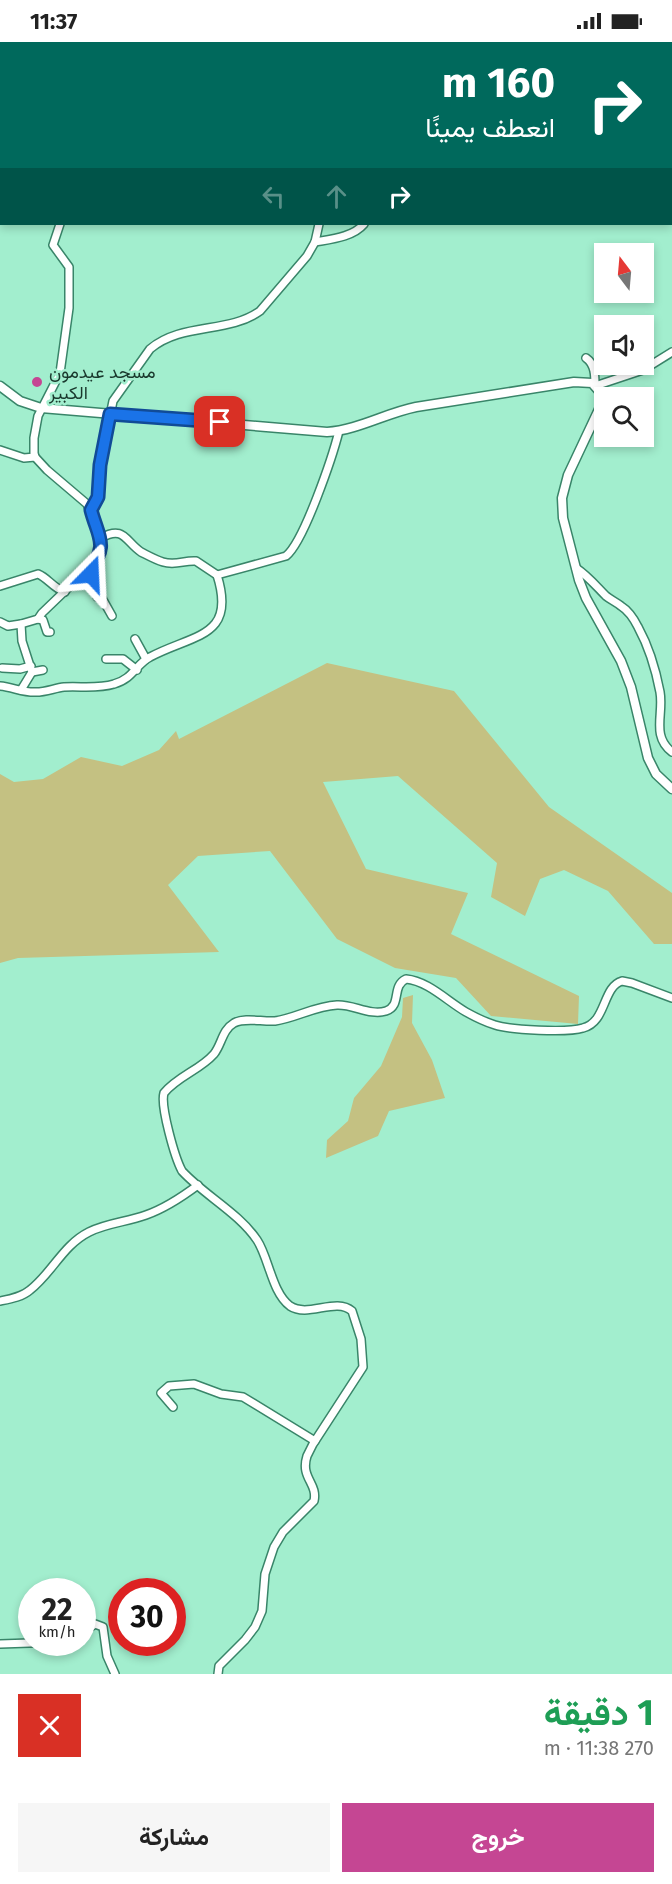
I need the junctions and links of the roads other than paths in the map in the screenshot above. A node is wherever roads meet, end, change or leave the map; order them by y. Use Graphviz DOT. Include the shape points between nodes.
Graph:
graph roads {
  1 [pos="60,225"];
  2 [pos="319,225"];
  3 [pos="363,225"];
  4 [pos="315,242"];
  5 [pos="672,352"];
  6 [pos="586,358"];
  7 [pos="0,386"];
  8 [pos="595,386"];
  9 [pos="41,408"];
  10 [pos="110,414"];
  11 [pos="339,431"];
  12 [pos="0,450"];
  13 [pos="35,458"];
  14 [pos="91,510"];
  15 [pos="101,538"];
  16 [pos="576,568"];
  17 [pos="88,571"];
  18 [pos="217,574"];
  19 [pos="0,586"];
  20 [pos="64,592"];
  21 [pos="112,616"];
  22 [pos="38,619"];
  23 [pos="0,622"];
  24 [pos="21,624"];
  25 [pos="50,632"];
  26 [pos="135,639"];
  27 [pos="106,659"];
  28 [pos="146,659"];
  29 [pos="2,668"];
  30 [pos="32,669"];
  31 [pos="43,670"];
  32 [pos="137,670"];
  33 [pos="0,686"];
  34 [pos="21,690"];
  35 [pos="672,752"];
  36 [pos="672,789"];
  37 [pos="672,998"];
  38 [pos="198,1185"];
  39 [pos="0,1301"];
  40 [pos="173,1407"];
  41 [pos="315,1441"];
  42 [pos="96,1624"];
  43 [pos="18,1643"];
  44 [pos="0,1644"];
  45 [pos="116,1674"];
  46 [pos="218,1674"];
  1 -- 9 [label="street" via="53,245 69,267 69,308 60,373"];
  2 -- 4 [label="street"];
  3 -- 4 [label="street" via="350,234"];
  4 -- 10 [label="street" via="254,316 182,332 150,349 115,397"];
  5 -- 8 [label="street" via="643,370"];
  6 -- 8 [label="street" via="594,369"];
  7 -- 9 [label="street" via="20,401"];
  8 -- 11 [label="street" via="574,382 424,406"];
  8 -- 16 [label="street" via="601,405 568,475 562,498"];
  9 -- 10 [label="street"];
  9 -- 13 [label="street" via="34,438"];
  10 -- 11 [label="street"];
  10 -- 14 [label="street" via="98,497"];
  11 -- 18 [label="street" via="292,550 286,556"];
  12 -- 13 [label="street"];
  13 -- 14 [label="street"];
  14 -- 15 [label="street"];
  15 -- 17 [label="street" via="99,553"];
  15 -- 18 [label="street" via="120,534 158,560 173,565 196,561"];
  16 -- 35 [label="street" via="625,609 639,628 662,703 659,730"];
  16 -- 36 [label="street" via="586,598 625,670 648,758 656,774"];
  17 -- 20 [label="street"];
  17 -- 21 [label="street" via="97,597"];
  18 -- 28 [label="street" via="224,600 215,623 195,638"];
  19 -- 20 [label="street" via="38,574"];
  20 -- 22 [label="street"];
  22 -- 24 [label="street"];
  22 -- 25 [label="street"];
  23 -- 24 [label="street" via="9,626"];
  24 -- 30 [label="street" via="22,641"];
  26 -- 28 [label="street"];
  27 -- 32 [label="street" via="123,659"];
  28 -- 32 [label="street"];
  29 -- 30 [label="street"];
  30 -- 31 [label="street"];
  30 -- 34 [label="street"];
  32 -- 34 [label="street" via="110,685"];
  33 -- 34 [label="street"];
  37 -- 38 [label="street" via="622,981 612,988 599,1015 587,1027 511,1027 467,1013 418,981 406,979 398,985 394,1006 383,1012 337,1005 277,1020 239,1021 227,1029 212,1056 164,1093 165,1112 180,1167"];
  38 -- 39 [label="street" via="175,1202 146,1215 88,1233 60,1256 28,1292"];
  38 -- 41 [label="street" via="258,1241 280,1294 289,1305 306,1309 341,1306 355,1315 363,1367"];
  40 -- 41 [label="street" via="161,1393 169,1386 194,1384 243,1397"];
  41 -- 46 [label="street" via="304,1468 314,1489 314,1501 279,1538 265,1574 259,1618 245,1640 219,1666"];
  42 -- 45 [label="street" via="103,1627 107,1656"];
  43 -- 44 [label="street"];
}
